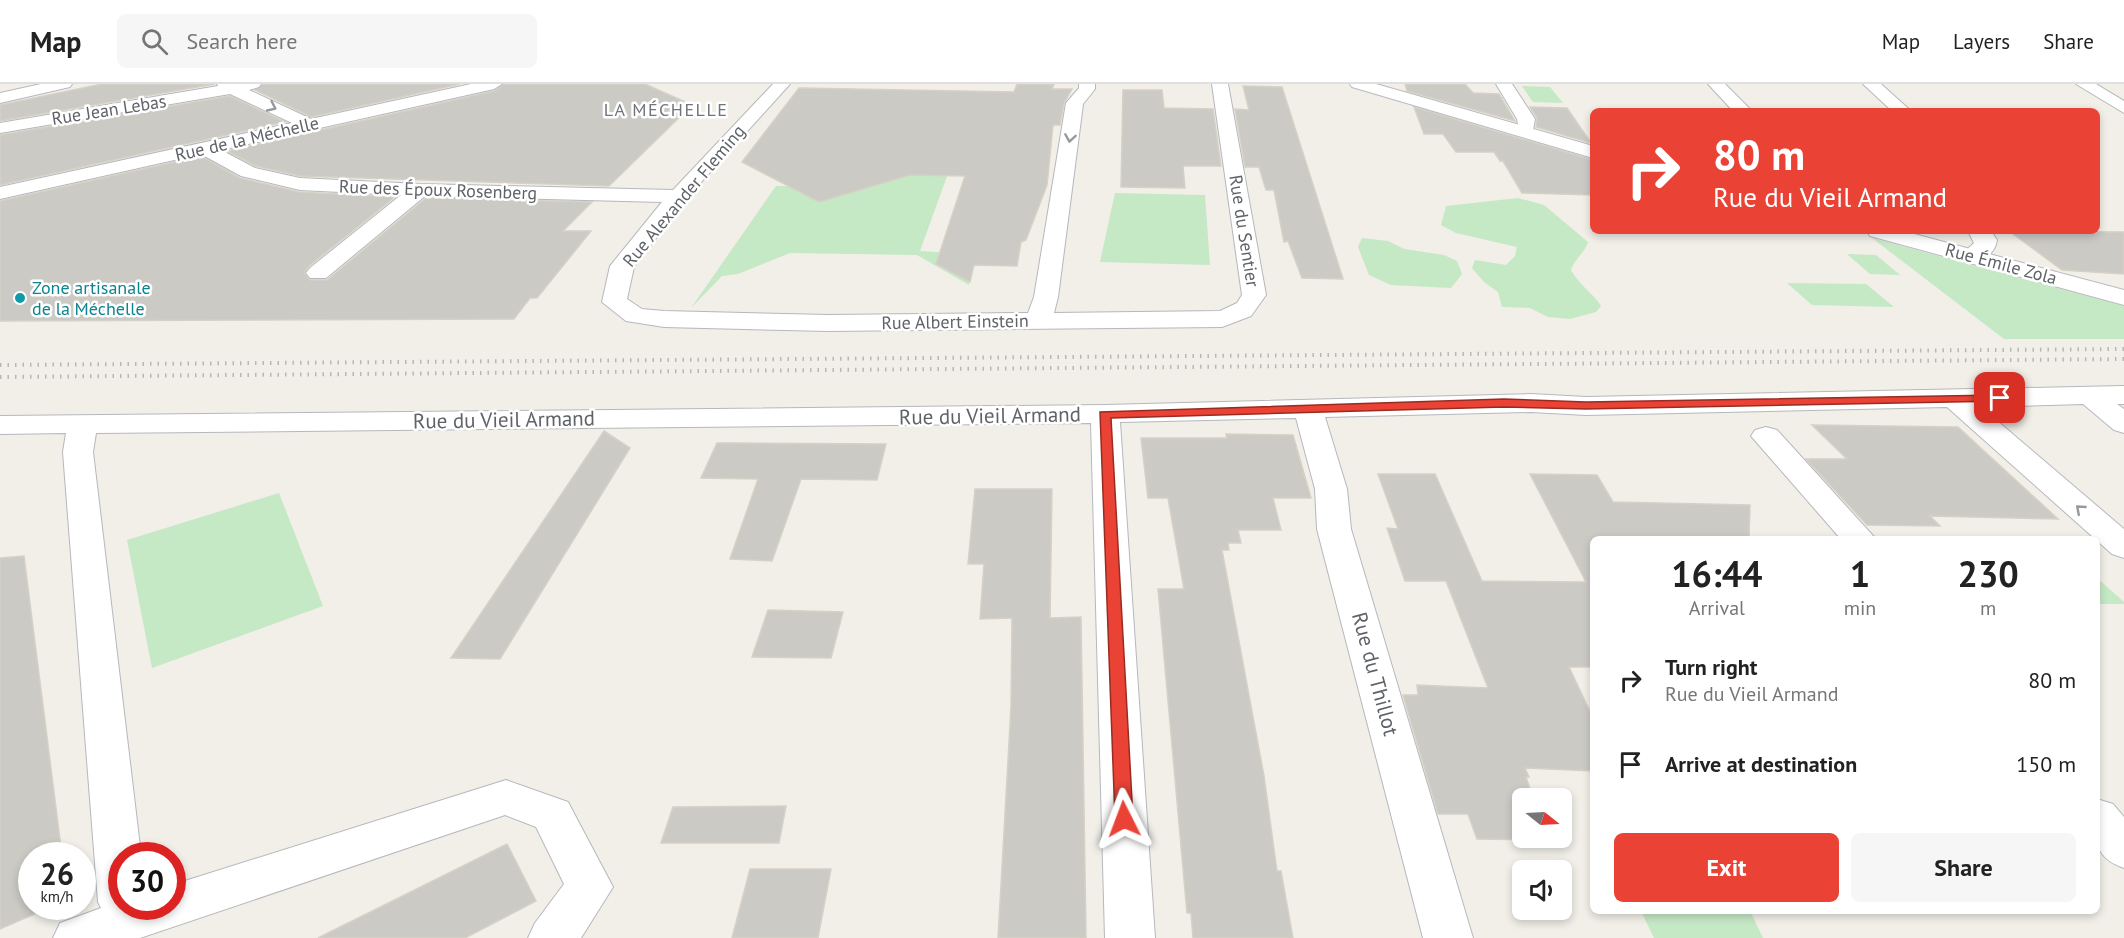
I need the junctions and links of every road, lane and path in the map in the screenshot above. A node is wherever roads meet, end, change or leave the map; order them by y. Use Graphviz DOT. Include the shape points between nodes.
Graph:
graph roads {
  1 [pos="64,84"];
  2 [pos="253,84"];
  3 [pos="494,84"];
  4 [pos="1087,84"];
  5 [pos="1220,84"];
  6 [pos="1358,84"];
  7 [pos="1504,84"];
  8 [pos="1716,84"];
  9 [pos="1871,84"];
  10 [pos="2084,84"];
  11 [pos="780,85"];
  12 [pos="229,86"];
  13 [pos="0,98"];
  14 [pos="1740,108"];
  15 [pos="1899,108"];
  16 [pos="2124,108"];
  17 [pos="310,125"];
  18 [pos="0,128"];
  19 [pos="1526,132"];
  20 [pos="206,149"];
  21 [pos="1590,151"];
  22 [pos="420,190"];
  23 [pos="0,194"];
  24 [pos="678,196"];
  25 [pos="1889,234"];
  26 [pos="1981,234"];
  27 [pos="1972,256"];
  28 [pos="318,273"];
  29 [pos="2124,298"];
  30 [pos="664,319"];
  31 [pos="1038,322"];
  32 [pos="2124,395"];
  33 [pos="2090,396"];
  34 [pos="1954,399"];
  35 [pos="1308,408"];
  36 [pos="1105,414"];
  37 [pos="2124,423"];
  38 [pos="82,424"];
  39 [pos="0,425"];
  40 [pos="1766,436"];
  41 [pos="1856,536"];
  42 [pos="2124,547"];
  43 [pos="2100,821"];
  44 [pos="115,842"];
  45 [pos="2124,849"];
  46 [pos="186,901"];
  47 [pos="108,919"];
  48 [pos="78,938"];
  49 [pos="553,938"];
  50 [pos="1130,938"];
  51 [pos="1448,938"];
  1 -- 13 [label="street"];
  2 -- 12 [label="street, Rue Jean Lebas"];
  3 -- 17 [label="street, Rue de la Méchelle"];
  4 -- 31 [label="street, Rue Albert Einstein, one-way" via="1075,103 1046,297"];
  5 -- 31 [label="street, Rue du Sentier" via="1254,295 1251,306 1222,319"];
  6 -- 19 [label="street"];
  7 -- 19 [label="street" via="1526,119"];
  8 -- 14 [label="street"];
  9 -- 15 [label="street"];
  10 -- 16 [label="street"];
  11 -- 24 [label="street, Rue Alexander Fleming"];
  12 -- 17 [label="street, one-way"];
  12 -- 18 [label="street, Rue Jean Lebas"];
  17 -- 20 [label="street, Rue de la Méchelle"];
  19 -- 21 [label="street"];
  20 -- 22 [label="street, Rue des Époux Rosenberg" via="248,172 278,180"];
  20 -- 23 [label="street, Rue de la Méchelle"];
  22 -- 24 [label="street, Rue des Époux Rosenberg"];
  22 -- 28 [label="street"];
  24 -- 30 [label="street, Rue Alexander Fleming" via="622,266 614,302 635,316"];
  25 -- 27 [label="street, Rue Émile Zola"];
  26 -- 27 [label="street" via="1985,246"];
  27 -- 29 [label="street, Rue Émile Zola"];
  30 -- 31 [label="street, Rue Albert Einstein"];
  32 -- 33 [label="street, Rue du Vieil Armand"];
  33 -- 34 [label="street, Rue du Vieil Armand"];
  33 -- 37 [label="street"];
  34 -- 35 [label="street, Rue du Vieil Armand"];
  42 -- 34 [label="street, one-way"];
  35 -- 36 [label="street, Rue du Vieil Armand"];
  35 -- 51 [label="street, Rue du Thillot" via="1331,489 1335,529"];
  36 -- 38 [label="street, Rue du Vieil Armand"];
  36 -- 50 [label="street"];
  38 -- 39 [label="street, Rue du Vieil Armand"];
  38 -- 44 [label="street" via="78,452"];
  40 -- 41 [label="street"];
  43 -- 45 [label="street"];
  46 -- 49 [label="street" via="506,798 552,814 590,887"];
  47 -- 48 [label="street"];
}
